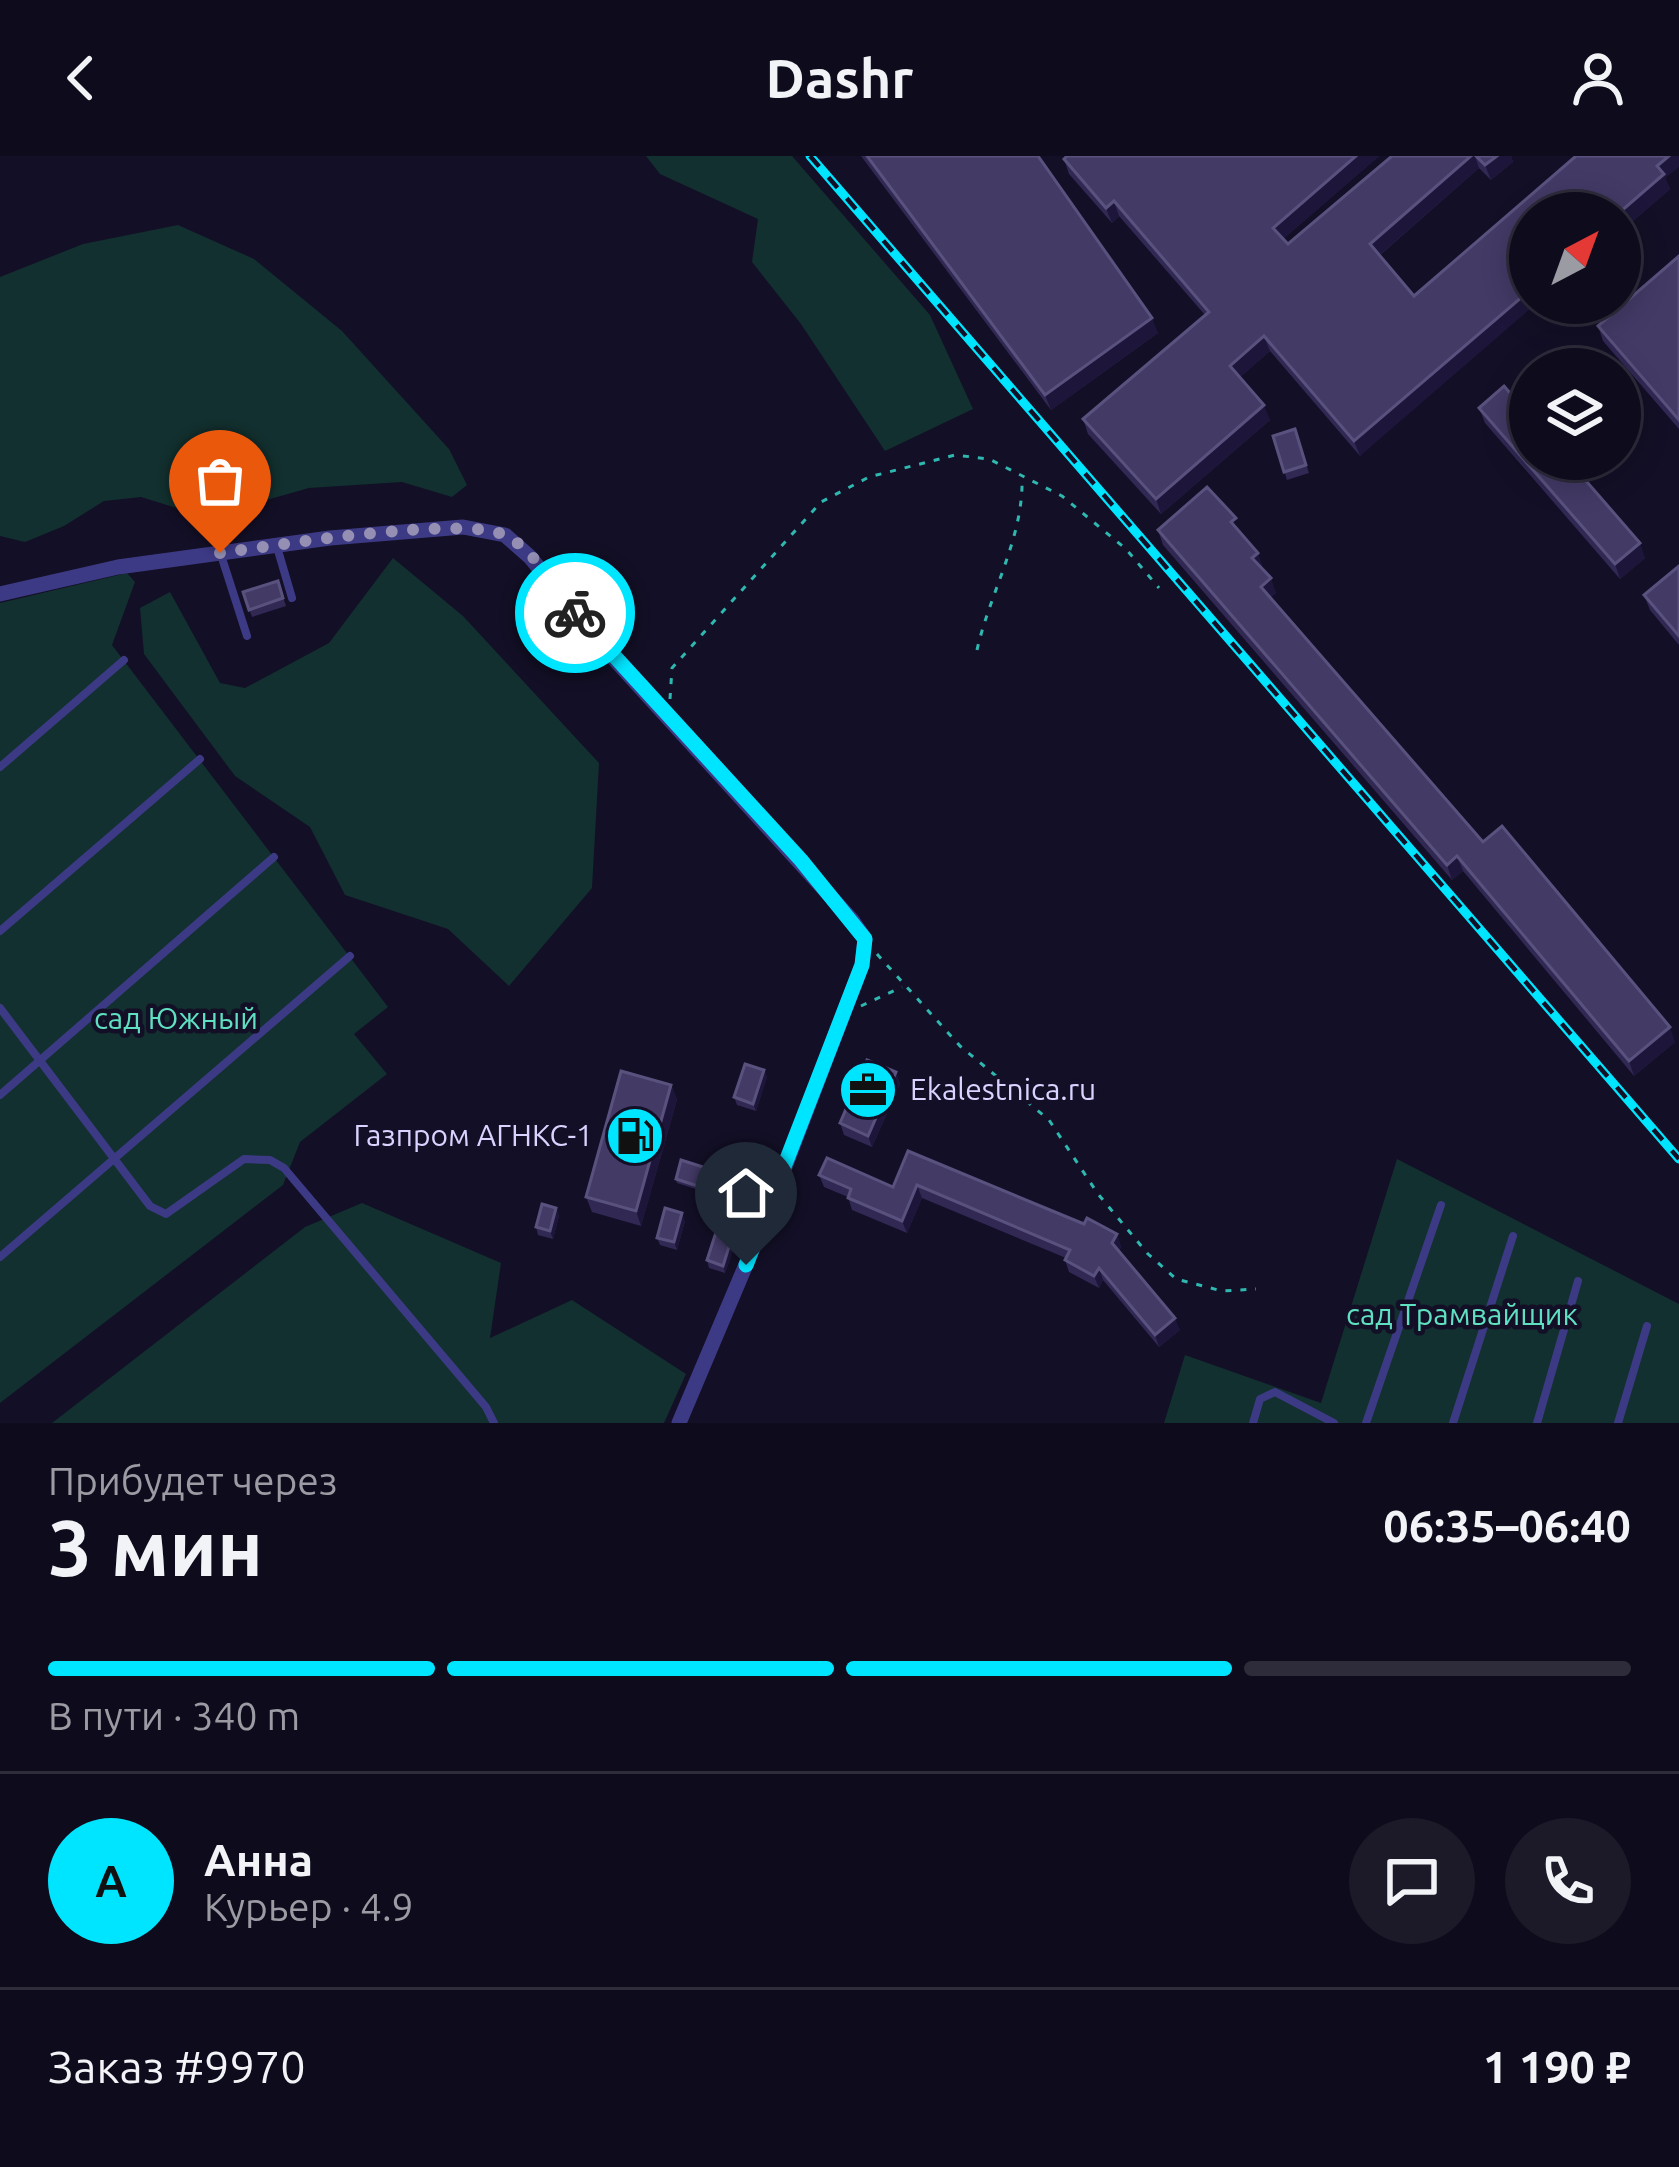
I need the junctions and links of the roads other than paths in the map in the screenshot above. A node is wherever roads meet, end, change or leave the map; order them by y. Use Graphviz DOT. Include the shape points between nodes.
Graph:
graph roads {
  1 [pos="277,545"];
  2 [pos="220,553"];
  3 [pos="0,594"];
  4 [pos="292,598"];
  5 [pos="248,636"];
  6 [pos="124,660"];
  7 [pos="200,759"];
  8 [pos="0,767"];
  9 [pos="274,857"];
  10 [pos="0,931"];
  11 [pos="350,956"];
  12 [pos="0,1008"];
  13 [pos="40,1060"];
  14 [pos="0,1095"];
  15 [pos="113,1158"];
  16 [pos="1441,1205"];
  17 [pos="1513,1236"];
  18 [pos="0,1257"];
  19 [pos="1578,1281"];
  20 [pos="1647,1326"];
  21 [pos="494,1423"];
  22 [pos="680,1423"];
  23 [pos="1253,1423"];
  24 [pos="1334,1423"];
  25 [pos="1366,1423"];
  26 [pos="1454,1423"];
  27 [pos="1537,1423"];
  28 [pos="1618,1423"];
  1 -- 2 [label="street"];
  1 -- 4 [label="lane"];
  1 -- 22 [label="street" via="463,527 506,535 865,939 764,1222"];
  2 -- 3 [label="street"];
  2 -- 5 [label="lane"];
  6 -- 8 [label="lane"];
  7 -- 10 [label="lane"];
  9 -- 13 [label="lane"];
  11 -- 15 [label="lane"];
  12 -- 13 [label="lane"];
  13 -- 14 [label="lane"];
  13 -- 15 [label="lane"];
  15 -- 18 [label="lane"];
  15 -- 21 [label="lane" via="150,1207 166,1214 244,1160 284,1168"];
  16 -- 25 [label="lane"];
  17 -- 26 [label="lane"];
  19 -- 27 [label="lane"];
  20 -- 28 [label="lane"];
  23 -- 24 [label="lane" via="1260,1399 1275,1392"];
}
